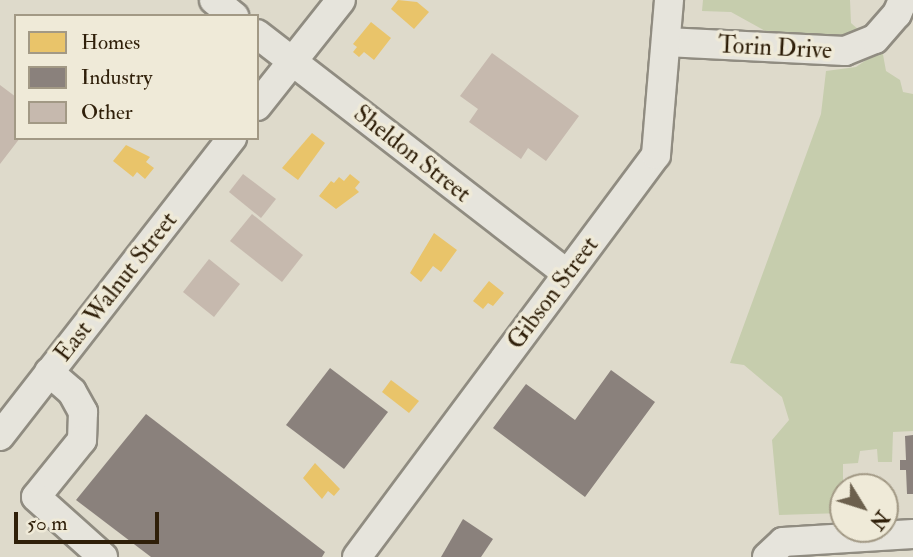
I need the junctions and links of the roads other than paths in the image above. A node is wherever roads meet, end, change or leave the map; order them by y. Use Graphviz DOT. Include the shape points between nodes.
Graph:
graph roads {
  1 [pos="214,0"];
  2 [pos="341,0"];
  3 [pos="670,0"];
  4 [pos="903,0"];
  5 [pos="232,14"];
  6 [pos="259,36"];
  7 [pos="666,42"];
  8 [pos="292,61"];
  9 [pos="259,103"];
  10 [pos="230,140"];
  11 [pos="567,274"];
  12 [pos="50,372"];
  13 [pos="0,436"];
  14 [pos="913,534"];
  15 [pos="103,557"];
  16 [pos="357,557"];
  17 [pos="768,557"];
  1 -- 5 [label="street"];
  2 -- 8 [label="street"];
  3 -- 7 [label="street, Gibson Street"];
  4 -- 7 [label="street, Torin Drive" via="875,39 845,51"];
  6 -- 8 [label="street, Sheldon Street"];
  7 -- 11 [label="street, Gibson Street" via="656,155"];
  8 -- 9 [label="street"];
  8 -- 11 [label="street, Sheldon Street"];
  10 -- 12 [label="street, East Walnut Street"];
  11 -- 16 [label="street, Gibson Street"];
  12 -- 13 [label="street, East Walnut Street"];
  12 -- 15 [label="street" via="72,392 83,412 82,440 36,497"];
  14 -- 17 [label="street" via="783,542"];
}
